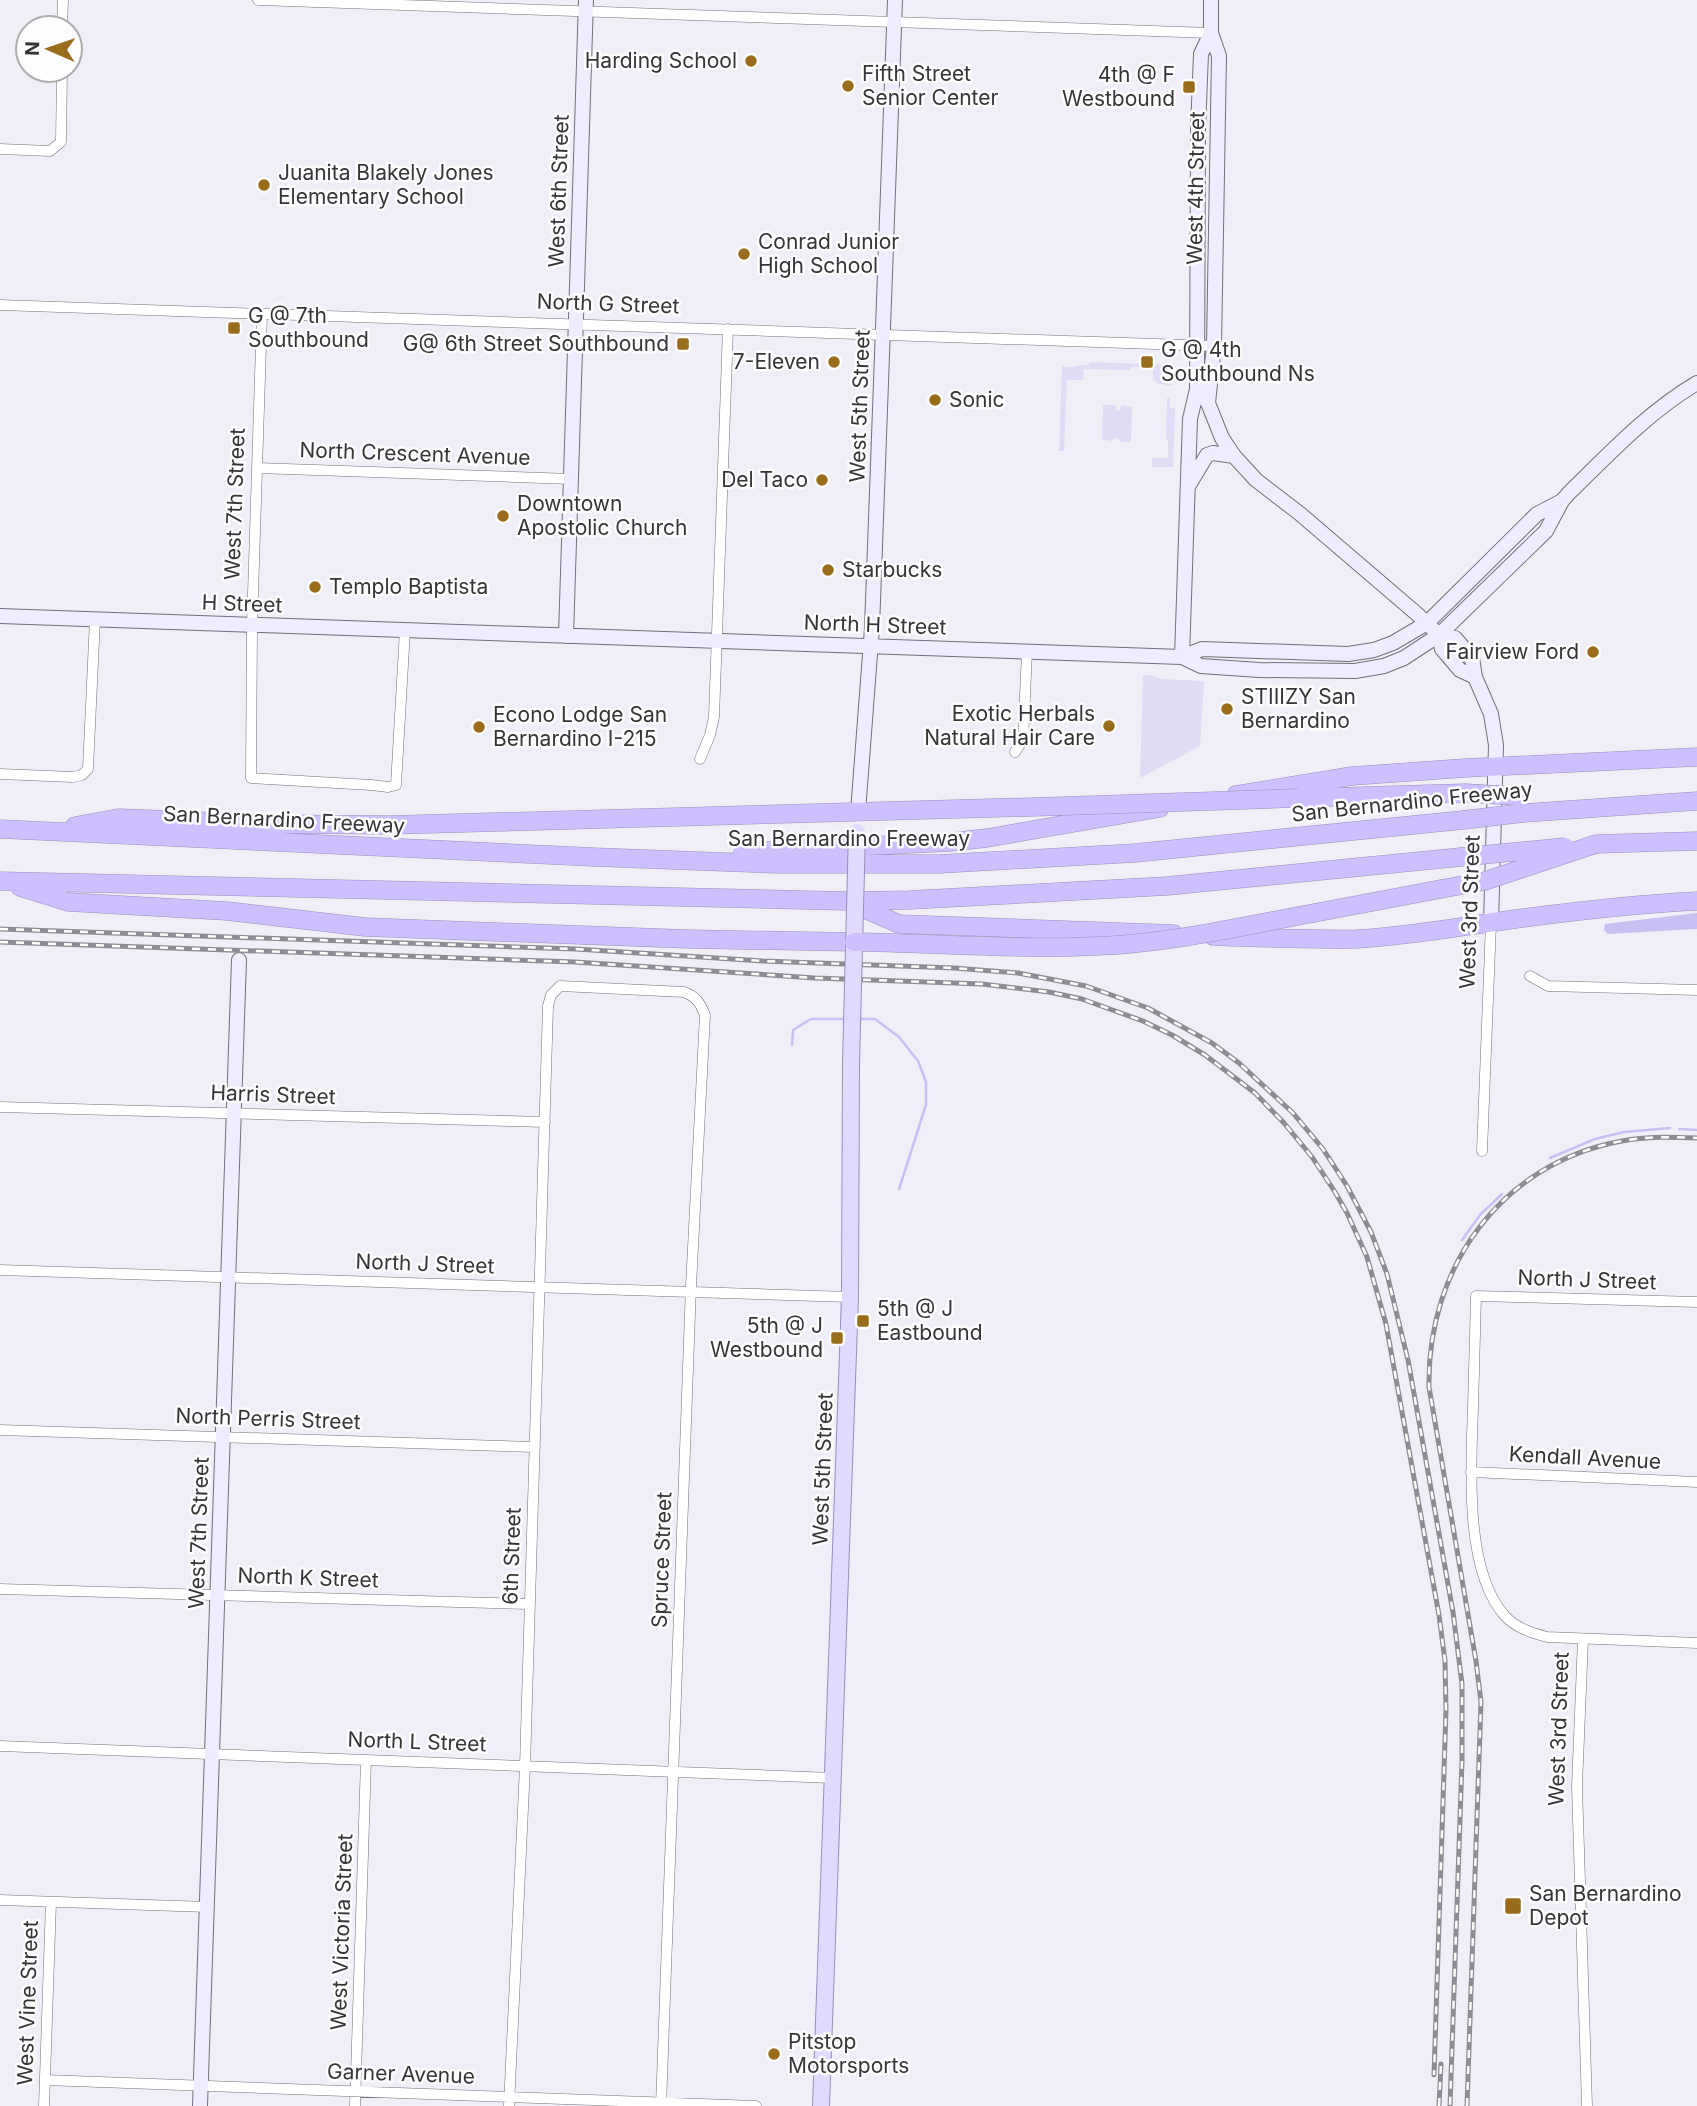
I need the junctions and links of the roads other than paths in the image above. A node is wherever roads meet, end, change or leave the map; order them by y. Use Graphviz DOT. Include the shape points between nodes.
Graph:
graph roads {
  1 [pos="258,0"];
  2 [pos="270,0"];
  3 [pos="895,0"];
  4 [pos="1211,0"];
  5 [pos="427,3"];
  6 [pos="586,6"];
  7 [pos="895,22"];
  8 [pos="1211,33"];
  9 [pos="62,84"];
  10 [pos="0,149"];
  11 [pos="0,305"];
  12 [pos="262,314"];
  13 [pos="576,324"];
  14 [pos="728,329"];
  15 [pos="884,335"];
  16 [pos="1196,345"];
  17 [pos="1214,346"];
  18 [pos="1697,383"];
  19 [pos="1197,389"];
  20 [pos="1208,402"];
  21 [pos="1234,456"];
  22 [pos="257,468"];
  23 [pos="571,479"];
  24 [pos="1188,486"];
  25 [pos="1562,501"];
  26 [pos="0,616"];
  27 [pos="95,619"];
  28 [pos="1427,623"];
  29 [pos="252,625"];
  30 [pos="405,630"];
  31 [pos="1439,635"];
  32 [pos="566,636"];
  33 [pos="717,641"];
  34 [pos="871,646"];
  35 [pos="1027,652"];
  36 [pos="1182,657"];
  37 [pos="1015,752"];
  38 [pos="1697,757"];
  39 [pos="700,759"];
  40 [pos="1496,766"];
  41 [pos="0,774"];
  42 [pos="1697,800"];
  43 [pos="1520,805"];
  44 [pos="858,821"];
  45 [pos="0,829"];
  46 [pos="47,832"];
  47 [pos="1697,841"];
  48 [pos="1596,844"];
  49 [pos="593,857"];
  50 [pos="0,881"];
  51 [pos="847,901"];
  52 [pos="1697,901"];
  53 [pos="1491,923"];
  54 [pos="854,943"];
  55 [pos="239,960"];
  56 [pos="1530,976"];
  57 [pos="1697,990"];
  58 [pos="548,1006"];
  59 [pos="0,1107"];
  60 [pos="234,1114"];
  61 [pos="545,1122"];
  62 [pos="1482,1151"];
  63 [pos="0,1270"];
  64 [pos="228,1276"];
  65 [pos="540,1288"];
  66 [pos="691,1292"];
  67 [pos="1476,1296"];
  68 [pos="849,1297"];
  69 [pos="1697,1302"];
  70 [pos="0,1430"];
  71 [pos="223,1437"];
  72 [pos="535,1447"];
  73 [pos="1471,1472"];
  74 [pos="1697,1482"];
  75 [pos="0,1589"];
  76 [pos="218,1595"];
  77 [pos="530,1604"];
  78 [pos="1583,1639"];
  79 [pos="1697,1643"];
  80 [pos="0,1746"];
  81 [pos="213,1754"];
  82 [pos="366,1760"];
  83 [pos="525,1766"];
  84 [pos="674,1772"];
  85 [pos="832,1778"];
  86 [pos="0,1900"];
  87 [pos="51,1902"];
  88 [pos="208,1908"];
  89 [pos="45,2080"];
  90 [pos="201,2086"];
  91 [pos="356,2092"];
  92 [pos="509,2101"];
  93 [pos="661,2104"];
  94 [pos="44,2106"];
  95 [pos="200,2106"];
  96 [pos="355,2106"];
  97 [pos="756,2106"];
  98 [pos="821,2106"];
  99 [pos="1587,2106"];
  1 -- 2 [label="street"];
  2 -- 5 [label="street"];
  3 -- 7 [label="main road, West 5th Street"];
  4 -- 8 [label="main road, West 4th Street"];
  5 -- 6 [label="street"];
  6 -- 7 [label="street"];
  6 -- 13 [label="main road, West 6th Street"];
  7 -- 8 [label="street"];
  7 -- 15 [label="main road, West 5th Street"];
  8 -- 16 [label="main road, West 4th Street" via="1201,54"];
  8 -- 17 [label="main road, West 4th Street" via="1219,56"];
  9 -- 10 [label="street" via="61,142 50,151"];
  11 -- 12 [label="street, North G Street"];
  12 -- 13 [label="street, North G Street"];
  12 -- 22 [label="street, West 7th Street"];
  13 -- 14 [label="street, North G Street"];
  13 -- 23 [label="main road, West 6th Street"];
  14 -- 15 [label="street, North G Street"];
  14 -- 33 [label="street"];
  15 -- 16 [label="street, North G Street"];
  15 -- 34 [label="main road, West 5th Street"];
  16 -- 17 [label="street, North G Street"];
  16 -- 19 [label="main road"];
  17 -- 20 [label="main road, West 3rd Street"];
  18 -- 25 [label="main road" via="1648,418"];
  19 -- 20 [label="main road, West 3rd Street"];
  19 -- 24 [label="main road" via="1190,419"];
  20 -- 21 [label="main road, West 3rd Street"];
  21 -- 24 [label="main road" via="1207,455"];
  21 -- 28 [label="main road, West 3rd Street" via="1256,480"];
  22 -- 23 [label="street, North Crescent Avenue"];
  22 -- 29 [label="street, West 7th Street"];
  23 -- 32 [label="main road, West 6th Street"];
  24 -- 36 [label="main road"];
  25 -- 28 [label="main road" via="1537,514"];
  25 -- 31 [label="main road" via="1546,531"];
  26 -- 27 [label="main road, H Street"];
  27 -- 29 [label="main road, H Street"];
  27 -- 41 [label="street" via="88,769 73,778"];
  28 -- 31 [label="main road, West 3rd Street"];
  28 -- 36 [label="main road, North H Street" via="1393,643 1348,654 1202,649"];
  29 -- 30 [label="main road, H Street"];
  29 -- 30 [label="street, West 7th Street" via="251,778 378,788 396,785"];
  30 -- 32 [label="main road, H Street"];
  31 -- 36 [label="main road, North H Street" via="1397,661 1354,671 1201,666"];
  31 -- 40 [label="main road, West 3rd Street" via="1442,649 1460,670 1475,677 1490,714"];
  32 -- 33 [label="main road, North H Street"];
  33 -- 34 [label="main road, North H Street"];
  33 -- 39 [label="street" via="714,717"];
  34 -- 35 [label="main road, North H Street"];
  34 -- 44 [label="main road, West 5th Street"];
  35 -- 36 [label="main road, North H Street"];
  35 -- 37 [label="street" via="1023,740"];
  38 -- 40 [label="highway"];
  40 -- 49 [label="highway" via="1307,782 975,839"];
  40 -- 53 [label="main road, West 3rd Street"];
  42 -- 43 [label="highway, San Bernardino Freeway" via="1548,811"];
  43 -- 44 [label="highway, bridge" via="1465,793 1371,795"];
  43 -- 49 [label="highway, San Bernardino Freeway, bridge" via="1463,820 1135,853 939,864"];
  44 -- 46 [label="highway" via="390,825 118,818"];
  44 -- 54 [label="main road, West 5th Street, bridge"];
  45 -- 46 [label="highway, San Bernardino Freeway"];
  46 -- 49 [label="highway, San Bernardino Freeway"];
  47 -- 48 [label="highway"];
  48 -- 51 [label="highway, bridge" via="1167,886"];
  48 -- 54 [label="highway, bridge" via="1485,881 1199,934 1099,946"];
  50 -- 51 [label="highway"];
  50 -- 54 [label="highway" via="68,902 227,911 365,927"];
  51 -- 53 [label="highway" via="899,924 1275,938 1358,939"];
  52 -- 53 [label="highway"];
  53 -- 62 [label="street, West 3rd Street"];
  54 -- 68 [label="main road, West 5th Street, bridge"];
  55 -- 60 [label="main road, West 7th Street"];
  56 -- 57 [label="street" via="1548,986"];
  58 -- 61 [label="street, 6th Street"];
  58 -- 66 [label="street, Spruce Street" via="560,986 684,992 700,1002 705,1015"];
  59 -- 60 [label="street, Harris Street"];
  60 -- 61 [label="street, Harris Street"];
  60 -- 64 [label="main road, West 7th Street"];
  61 -- 65 [label="street, 6th Street"];
  63 -- 64 [label="street, North J Street"];
  64 -- 65 [label="street, North J Street"];
  64 -- 71 [label="main road, West 7th Street"];
  65 -- 66 [label="street, North J Street"];
  65 -- 72 [label="street, 6th Street"];
  66 -- 68 [label="street, North J Street"];
  66 -- 84 [label="street, Spruce Street"];
  67 -- 69 [label="street, North J Street"];
  67 -- 73 [label="street, West 3rd Street"];
  68 -- 85 [label="main road, West 5th Street"];
  70 -- 71 [label="street, North Perris Street"];
  71 -- 72 [label="street, North Perris Street"];
  71 -- 76 [label="main road, West 7th Street"];
  72 -- 77 [label="street, 6th Street"];
  73 -- 74 [label="street, Kendall Avenue"];
  73 -- 78 [label="street, West 3rd Street" via="1471,1507 1481,1569 1503,1614 1530,1632"];
  75 -- 76 [label="street, North K Street"];
  76 -- 77 [label="street, North K Street"];
  76 -- 81 [label="main road, West 7th Street"];
  77 -- 83 [label="street, 6th Street"];
  78 -- 79 [label="street"];
  78 -- 99 [label="street, West 3rd Street" via="1577,1786"];
  80 -- 81 [label="street, North L Street"];
  81 -- 82 [label="street, North L Street"];
  81 -- 88 [label="main road, West 7th Street"];
  82 -- 83 [label="street, North L Street"];
  82 -- 91 [label="street, West Victoria Street"];
  83 -- 84 [label="street, North L Street"];
  83 -- 92 [label="street, 6th Street"];
  84 -- 85 [label="street, North L Street"];
  84 -- 93 [label="street, Spruce Street"];
  85 -- 98 [label="main road, West 5th Street"];
  86 -- 87 [label="street"];
  87 -- 88 [label="street"];
  87 -- 89 [label="street, West Vine Street"];
  88 -- 90 [label="main road, West 7th Street"];
  89 -- 90 [label="street, Garner Avenue"];
  89 -- 94 [label="street, West Vine Street"];
  90 -- 91 [label="street, Garner Avenue"];
  90 -- 95 [label="main road, West 7th Street"];
  91 -- 92 [label="street, Garner Avenue"];
  91 -- 96 [label="street, West Victoria Street"];
  92 -- 93 [label="street, Garner Avenue"];
  93 -- 97 [label="street, Garner Avenue"];
}
